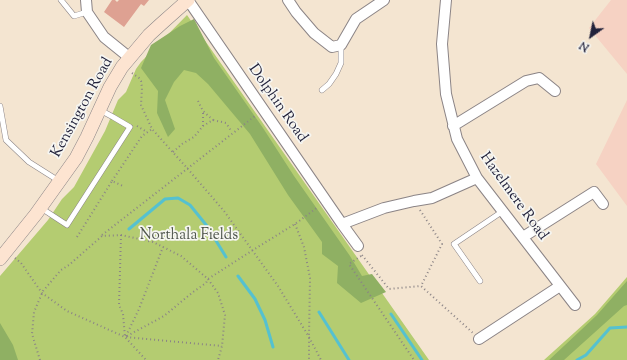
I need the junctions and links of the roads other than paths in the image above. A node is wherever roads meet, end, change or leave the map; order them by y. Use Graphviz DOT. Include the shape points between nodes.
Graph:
graph roads {
  1 [pos="61,0"];
  2 [pos="86,0"];
  3 [pos="188,0"];
  4 [pos="288,0"];
  5 [pos="384,0"];
  6 [pos="446,0"];
  7 [pos="87,12"];
  8 [pos="341,45"];
  9 [pos="130,58"];
  10 [pos="322,90"];
  11 [pos="555,91"];
  12 [pos="0,106"];
  13 [pos="99,109"];
  14 [pos="453,126"];
  15 [pos="477,178"];
  16 [pos="59,182"];
  17 [pos="603,204"];
  18 [pos="40,208"];
  19 [pos="502,211"];
  20 [pos="342,224"];
  21 [pos="523,237"];
  22 [pos="360,251"];
  23 [pos="3,255"];
  24 [pos="480,281"];
  25 [pos="560,286"];
  26 [pos="575,305"];
  27 [pos="479,339"];
  1 -- 7 [label="lane" via="74,16"];
  2 -- 7 [label="street"];
  3 -- 9 [label="street, Kensington Road" via="149,35"];
  3 -- 20 [label="street, Dolphin Road"];
  4 -- 8 [label="street" via="314,33 332,47"];
  5 -- 8 [label="street" via="356,19"];
  6 -- 14 [label="street, Hazelmere Road" via="442,44 446,94"];
  7 -- 9 [label="street" via="104,37"];
  8 -- 10 [label="lane" via="341,63 329,84"];
  9 -- 13 [label="street, Kensington Road" via="113,81"];
  11 -- 14 [label="street" via="539,78 526,80"];
  12 -- 16 [label="lane" via="6,140 29,162"];
  13 -- 16 [label="street, Kensington Road" via="80,151"];
  13 -- 18 [label="lane" via="130,127 66,225"];
  14 -- 15 [label="street, Hazelmere Road"];
  15 -- 19 [label="street, Hazelmere Road"];
  15 -- 20 [label="street" via="432,198 384,208"];
  16 -- 18 [label="street, Kensington Road"];
  17 -- 21 [label="street" via="594,192"];
  18 -- 23 [label="street, Kensington Road"];
  19 -- 21 [label="street, Hazelmere Road"];
  19 -- 24 [label="lane" via="454,244"];
  20 -- 22 [label="street, Dolphin Road"];
  21 -- 25 [label="street, Hazelmere Road"];
  25 -- 26 [label="street, Hazelmere Road"];
  25 -- 27 [label="street"];
}
